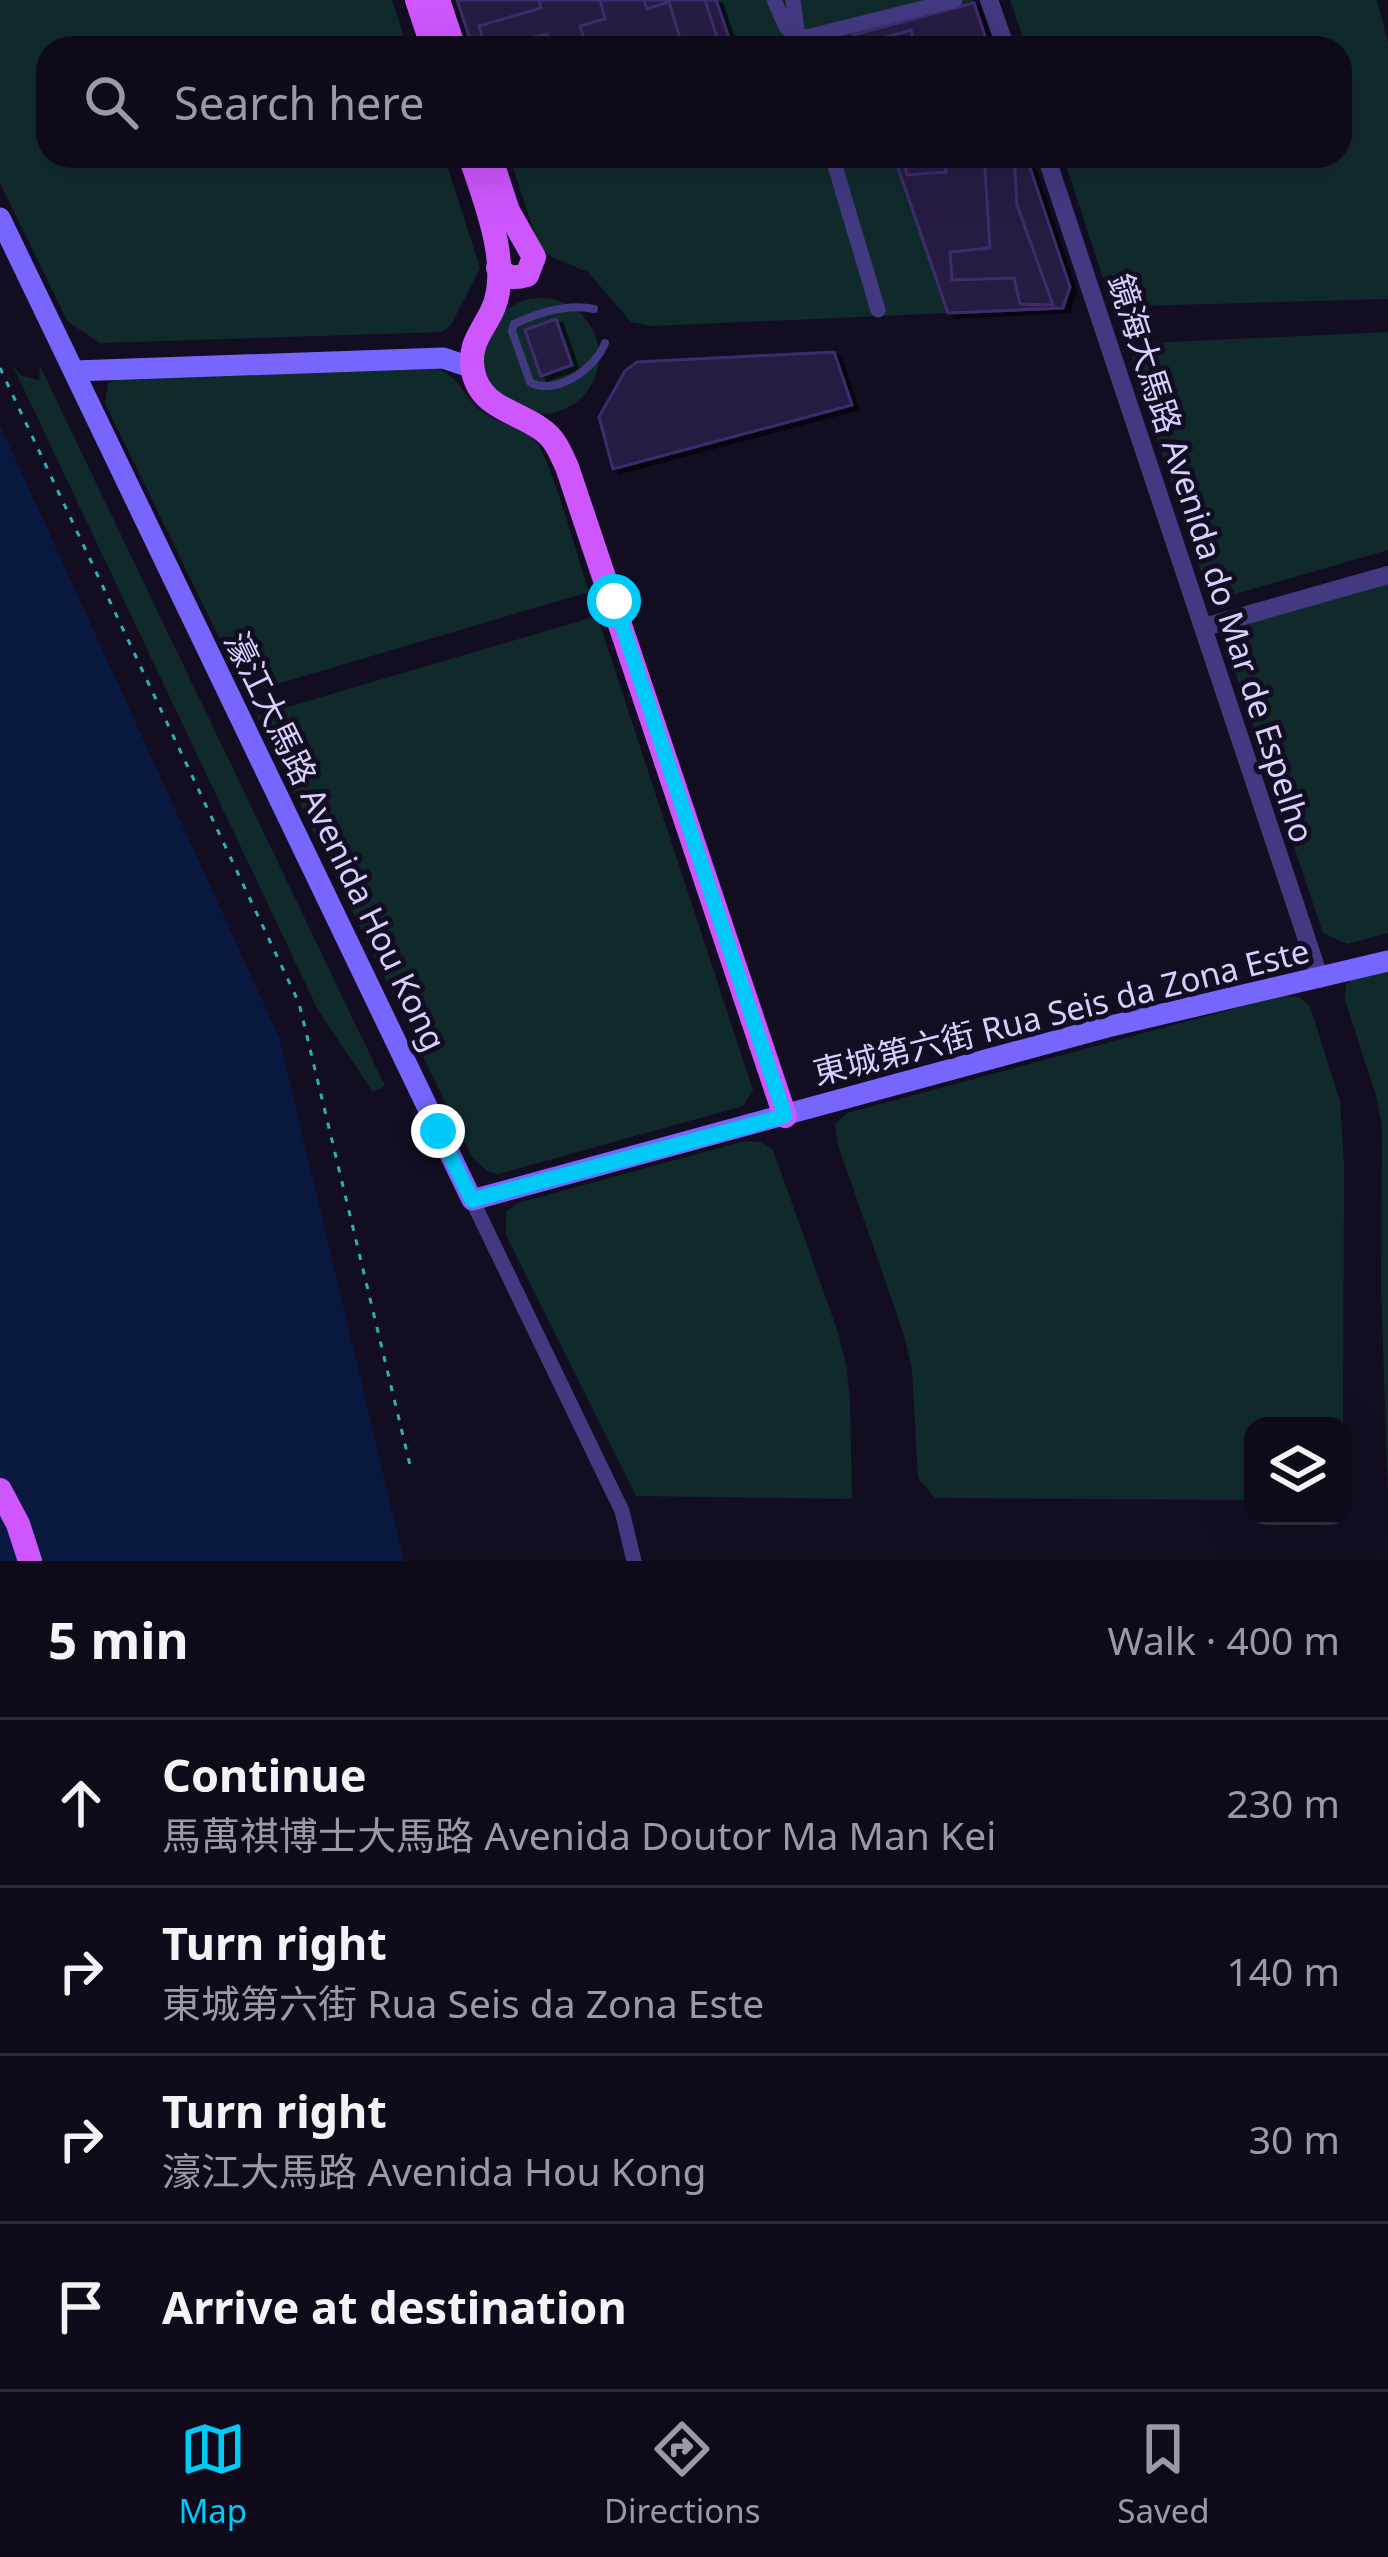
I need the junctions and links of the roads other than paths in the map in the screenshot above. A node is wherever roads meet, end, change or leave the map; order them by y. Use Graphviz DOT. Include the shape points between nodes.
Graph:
graph roads {
  1 [pos="417,0"];
  2 [pos="438,0"];
  3 [pos="774,0"];
  4 [pos="793,0"];
  5 [pos="955,0"];
  6 [pos="989,0"];
  7 [pos="429,36"];
  8 [pos="450,36"];
  9 [pos="793,36"];
  10 [pos="798,36"];
  11 [pos="827,36"];
  12 [pos="1002,36"];
  13 [pos="474,168"];
  14 [pos="494,168"];
  15 [pos="836,168"];
  16 [pos="1050,168"];
  17 [pos="0,218"];
  18 [pos="498,268"];
  19 [pos="594,309"];
  20 [pos="878,310"];
  21 [pos="605,343"];
  22 [pos="473,368"];
  23 [pos="74,371"];
  24 [pos="1388,575"];
  25 [pos="1204,627"];
  26 [pos="1388,961"];
  27 [pos="1320,979"];
  28 [pos="785,1116"];
  29 [pos="472,1200"];
  30 [pos="0,1490"];
  31 [pos="30,1561"];
  32 [pos="634,1561"];
  1 -- 7 [label="main road"];
  2 -- 8 [label="main road"];
  3 -- 9 [label="street"];
  4 -- 10 [label="street"];
  5 -- 11 [label="street"];
  6 -- 12 [label="street"];
  13 -- 18 [label="main road"];
  14 -- 18 [label="main road" via="534,257 517,278"];
  15 -- 20 [label="street"];
  16 -- 25 [label="street, 鏡海大馬路 Avenida do Mar de Espelho"];
  17 -- 23 [label="main road, 濠江大馬路 Avenida Hou Kong"];
  18 -- 22 [label="main road"];
  19 -- 21 [label="lane" via="560,309 514,323 512,332 530,382 544,387 580,374"];
  22 -- 23 [label="main road" via="442,358"];
  22 -- 28 [label="main road" via="489,399 552,438 567,467"];
  23 -- 29 [label="main road, 濠江大馬路 Avenida Hou Kong"];
  24 -- 25 [label="street"];
  25 -- 27 [label="street, 鏡海大馬路 Avenida do Mar de Espelho"];
  26 -- 27 [label="main road, 東城第六街 Rua Seis da Zona Este"];
  27 -- 28 [label="main road, 東城第六街 Rua Seis da Zona Este"];
  28 -- 29 [label="main road, 東城第六街 Rua Seis da Zona Este"];
  29 -- 32 [label="street, 濠江大馬路 Avenida Hou Kong" via="622,1511"];
  30 -- 31 [label="main road"];
}
